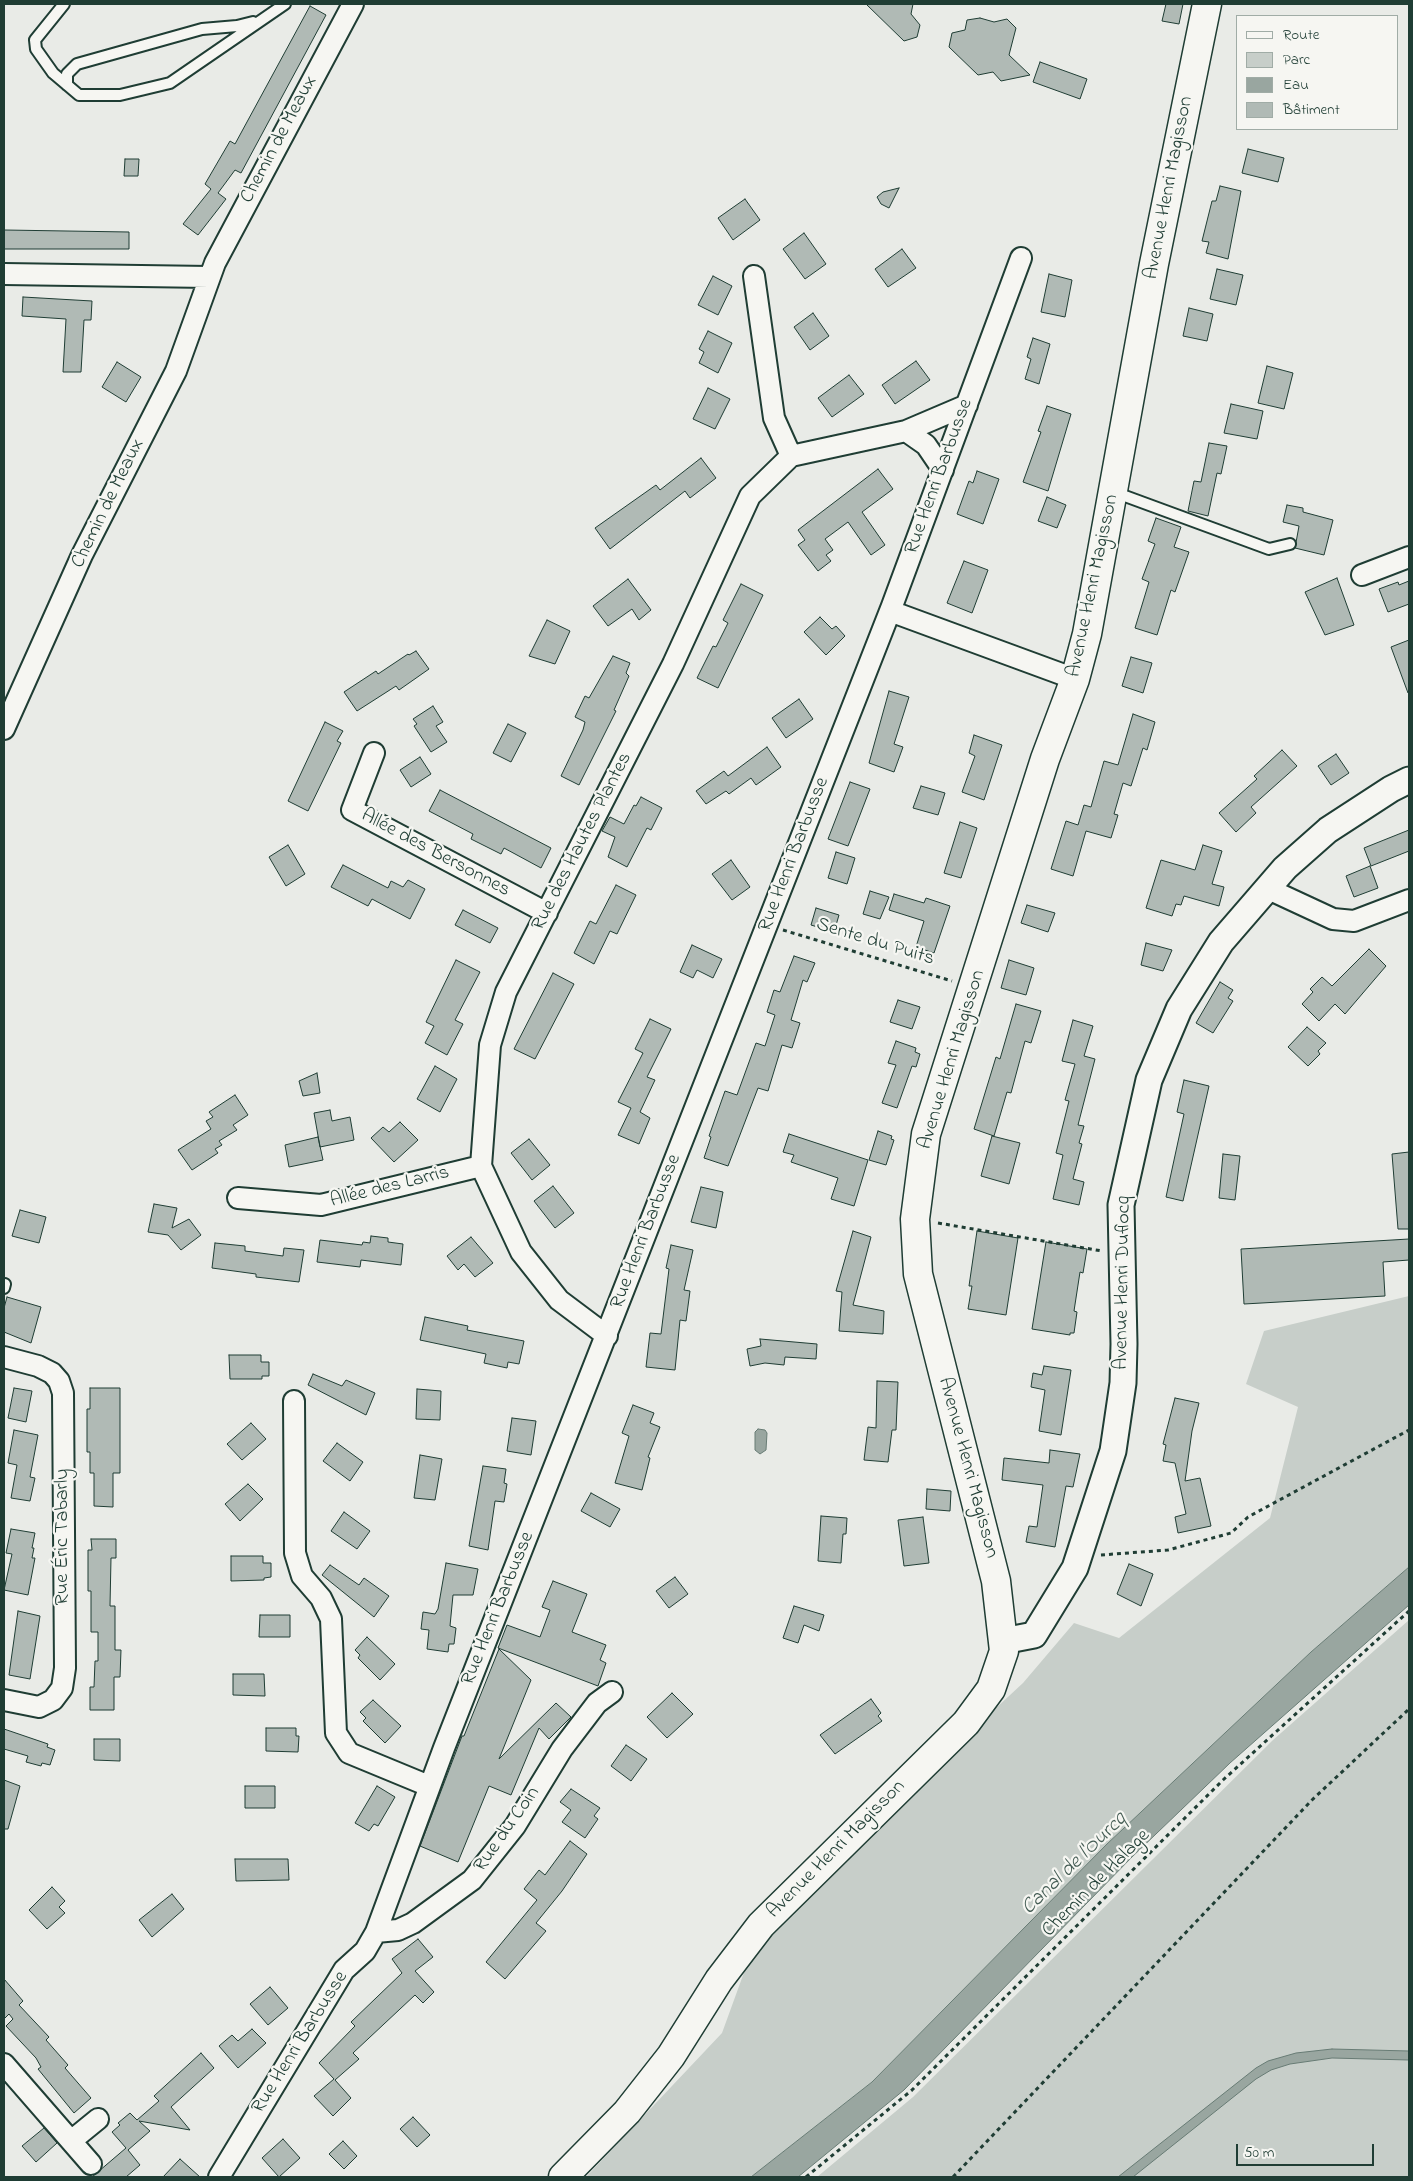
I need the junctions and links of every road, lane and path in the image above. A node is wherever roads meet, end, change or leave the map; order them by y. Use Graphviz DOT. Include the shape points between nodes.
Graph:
graph roads {
  1 [pos="64,4"];
  2 [pos="285,4"];
  3 [pos="353,4"];
  4 [pos="1207,4"];
  5 [pos="259,20"];
  6 [pos="67,85"];
  7 [pos="1021,258"];
  8 [pos="4,274"];
  9 [pos="754,276"];
  10 [pos="209,277"];
  11 [pos="967,405"];
  12 [pos="906,431"];
  13 [pos="792,456"];
  14 [pos="943,470"];
  15 [pos="1114,492"];
  16 [pos="1290,544"];
  17 [pos="1409,557"];
  18 [pos="1362,575"];
  19 [pos="890,611"];
  20 [pos="1075,679"];
  21 [pos="7,709"];
  22 [pos="4,729"];
  23 [pos="374,753"];
  24 [pos="1409,780"];
  25 [pos="1268,885"];
  26 [pos="1409,900"];
  27 [pos="547,913"];
  28 [pos="767,925"];
  29 [pos="975,984"];
  30 [pos="481,1166"];
  31 [pos="238,1198"];
  32 [pos="915,1219"];
  33 [pos="1122,1254"];
  34 [pos="607,1336"];
  35 [pos="4,1357"];
  36 [pos="294,1401"];
  37 [pos="1409,1430"];
  38 [pos="1078,1558"];
  39 [pos="1409,1611"];
  40 [pos="1002,1641"];
  41 [pos="612,1692"];
  42 [pos="4,1700"];
  43 [pos="1409,1709"];
  44 [pos="429,1786"];
  45 [pos="376,1932"];
  46 [pos="4,2064"];
  47 [pos="98,2119"];
  48 [pos="71,2142"];
  49 [pos="90,2164"];
  50 [pos="219,2177"];
  51 [pos="563,2177"];
  52 [pos="806,2177"];
  53 [pos="953,2177"];
  1 -- 6 [label="lane" via="35,40 36,49"];
  2 -- 5 [label="lane"];
  3 -- 10 [label="street, Chemin de Meaux"];
  4 -- 15 [label="main road, Avenue Henri Magisson" via="1154,264"];
  5 -- 6 [label="lane" via="202,29 77,64 67,74"];
  5 -- 6 [label="lane" via="170,83 120,94 79,95"];
  7 -- 11 [label="street, Rue Henri Barbusse"];
  8 -- 10 [label="street"];
  9 -- 13 [label="street" via="774,418"];
  10 -- 21 [label="street, Chemin de Meaux" via="176,370"];
  11 -- 12 [label="street"];
  11 -- 14 [label="street, Rue Henri Barbusse"];
  12 -- 13 [label="street"];
  12 -- 14 [label="street" via="926,445"];
  13 -- 27 [label="street, Rue des Hautes Plantes" via="750,496 673,664"];
  14 -- 19 [label="street, Rue Henri Barbusse"];
  15 -- 16 [label="lane" via="1269,549"];
  15 -- 20 [label="main road, Avenue Henri Magisson" via="1087,634"];
  17 -- 18 [label="street"];
  19 -- 20 [label="street"];
  19 -- 28 [label="street, Rue Henri Barbusse"];
  20 -- 29 [label="main road, Avenue Henri Magisson"];
  21 -- 22 [label="street, Chemin de Meaux"];
  23 -- 27 [label="street, Allée des Bersonnes" via="352,810"];
  24 -- 25 [label="street, Avenue Henri Duflocq" via="1391,788 1328,830"];
  25 -- 26 [label="street" via="1277,894 1334,918 1354,921"];
  25 -- 33 [label="street, Avenue Henri Duflocq" via="1221,942 1179,1009 1149,1080 1121,1205"];
  27 -- 30 [label="street, Rue des Hautes Plantes" via="506,992 490,1045"];
  28 -- 29 [label="path, Sente du Puits" via="941,979"];
  28 -- 34 [label="street, Rue Henri Barbusse"];
  29 -- 32 [label="main road, Avenue Henri Magisson" via="926,1134"];
  30 -- 31 [label="street, Allée des Larris" via="321,1205"];
  30 -- 34 [label="street, Rue des Hautes Plantes" via="521,1252 560,1300"];
  32 -- 33 [label="path"];
  32 -- 40 [label="main road, Avenue Henri Magisson" via="918,1274 996,1582"];
  33 -- 38 [label="street, Avenue Henri Duflocq" via="1123,1384 1113,1450"];
  34 -- 44 [label="street, Rue Henri Barbusse"];
  35 -- 42 [label="street, Rue Éric Tabarly" via="52,1373 63,1393 65,1668 62,1688 53,1700 39,1707"];
  36 -- 44 [label="street" via="295,1553 302,1576 321,1598 331,1619 336,1733 349,1753"];
  37 -- 38 [label="path" via="1248,1517 1231,1533 1168,1550"];
  38 -- 40 [label="street, Avenue Henri Duflocq" via="1034,1635"];
  39 -- 52 [label="path, Chemin de Halage" via="1224,1780 912,2090"];
  40 -- 51 [label="main road, Avenue Henri Magisson" via="1004,1651 991,1689 966,1722 761,1925 719,1980 671,2056 627,2112"];
  41 -- 45 [label="street, Rue du Coin" via="597,1703 562,1749 515,1826 472,1880 413,1923 398,1930"];
  43 -- 53 [label="path" via="1312,1800"];
  44 -- 45 [label="street, Rue Henri Barbusse"];
  45 -- 50 [label="street, Rue Henri Barbusse" via="364,1952 344,1970"];
  46 -- 48 [label="street"];
  47 -- 48 [label="street"];
  48 -- 49 [label="street"];
}
